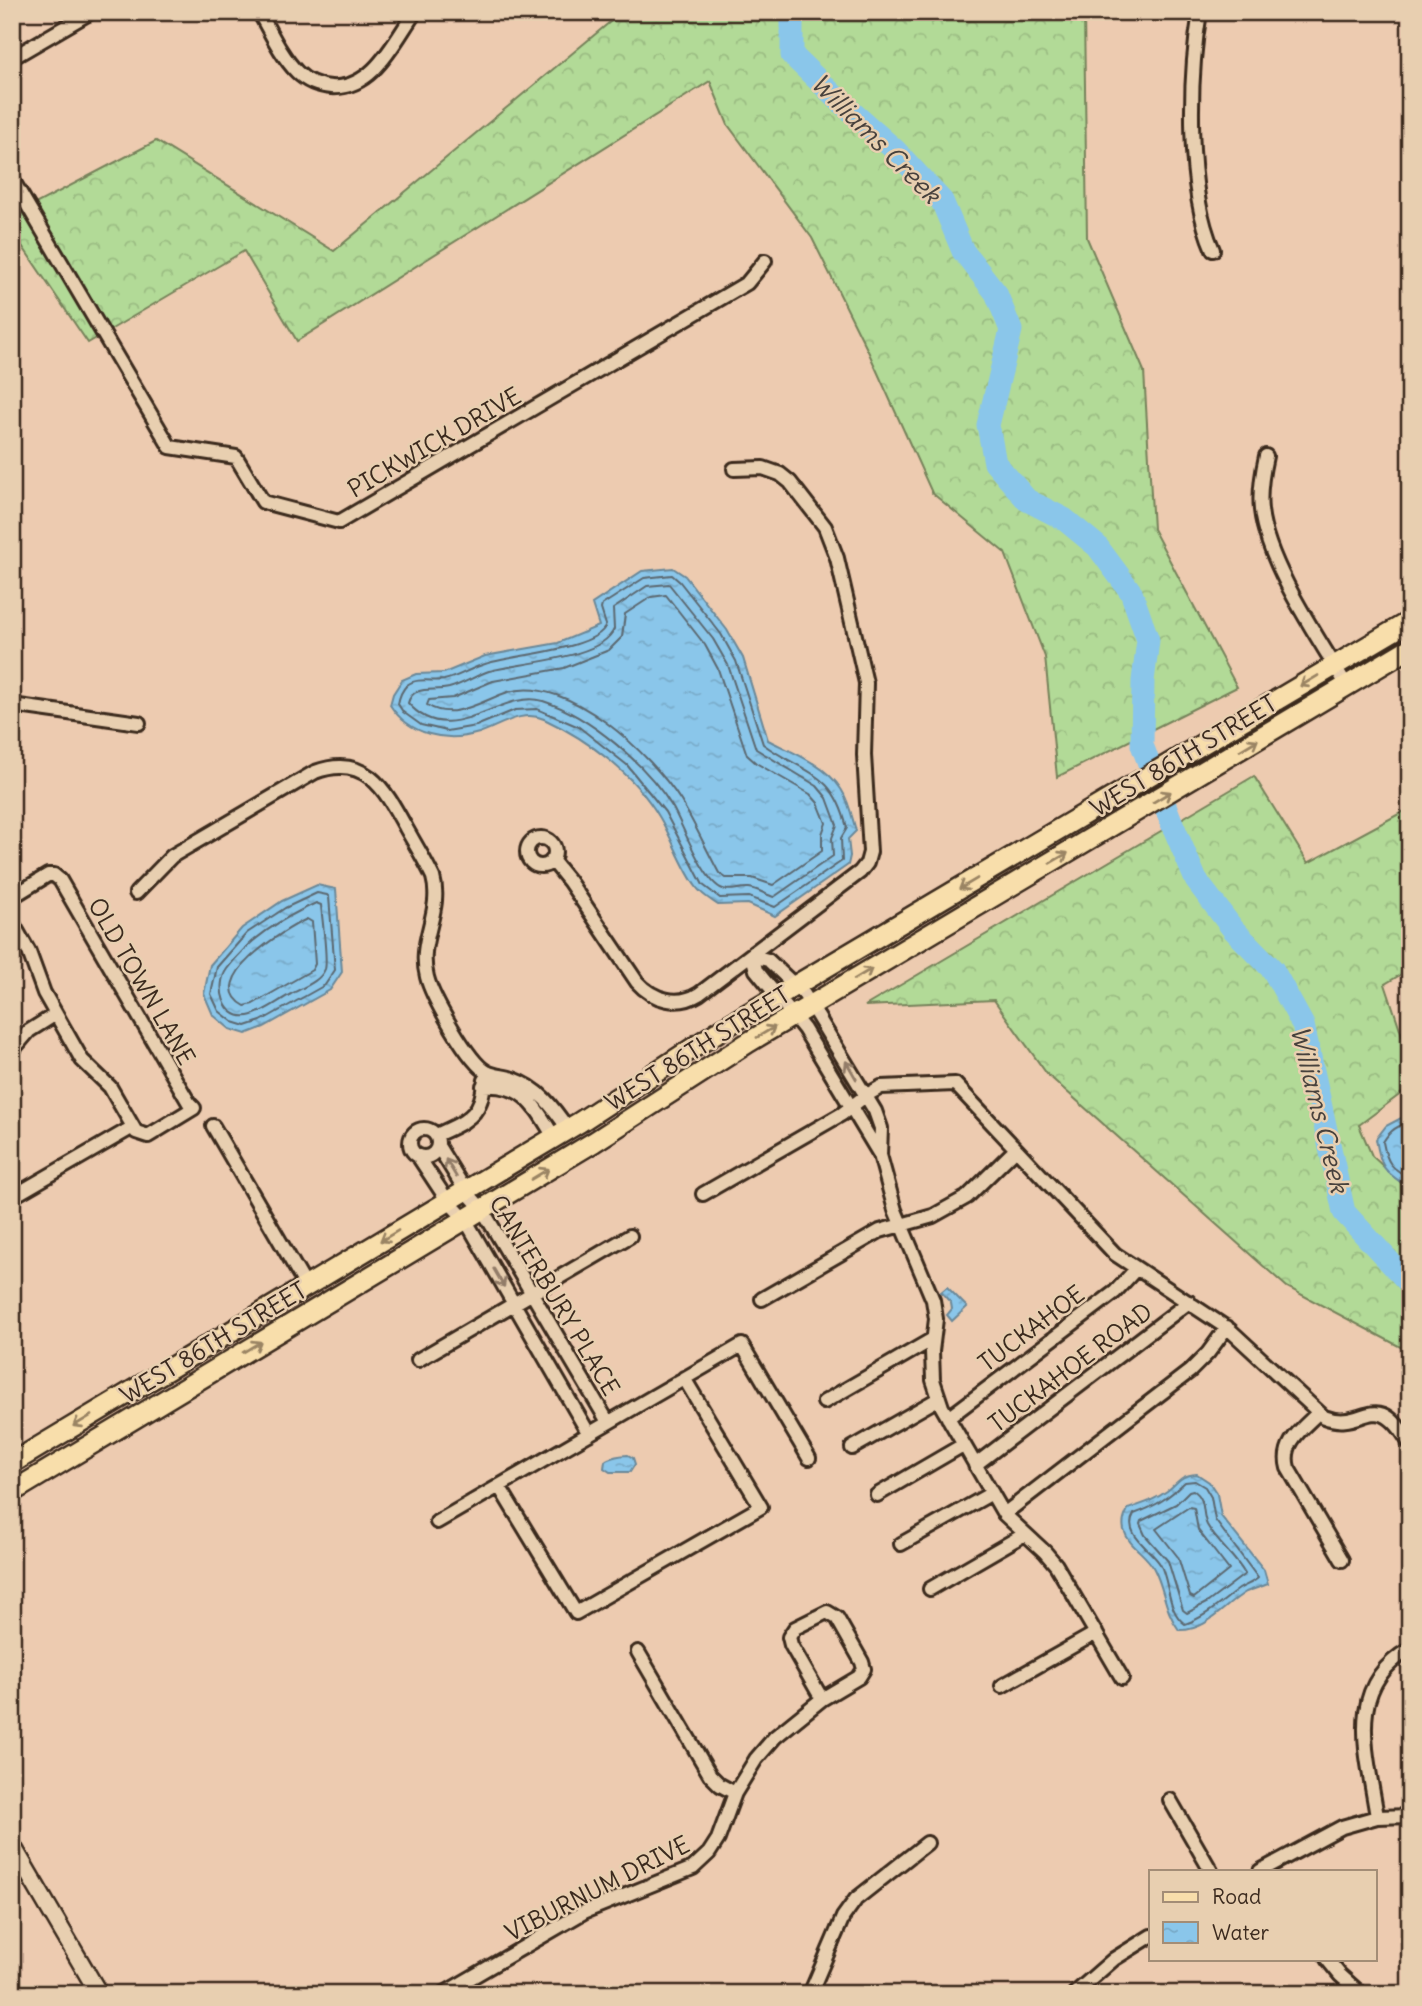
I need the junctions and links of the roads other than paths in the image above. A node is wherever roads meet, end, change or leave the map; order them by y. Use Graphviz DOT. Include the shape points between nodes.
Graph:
graph roads {
  1 [pos="91,12"];
  2 [pos="259,12"];
  3 [pos="415,12"];
  4 [pos="1200,12"];
  5 [pos="12,58"];
  6 [pos="12,179"];
  7 [pos="1213,250"];
  8 [pos="765,261"];
  9 [pos="1266,456"];
  10 [pos="734,469"];
  11 [pos="1410,621"];
  12 [pos="1410,648"];
  13 [pos="1335,665"];
  14 [pos="1347,686"];
  15 [pos="12,705"];
  16 [pos="139,723"];
  17 [pos="552,860"];
  18 [pos="136,893"];
  19 [pos="12,897"];
  20 [pos="12,922"];
  21 [pos="752,956"];
  22 [pos="804,995"];
  23 [pos="787,1005"];
  24 [pos="56,1014"];
  25 [pos="12,1051"];
  26 [pos="488,1073"];
  27 [pos="483,1086"];
  28 [pos="859,1102"];
  29 [pos="213,1126"];
  30 [pos="133,1127"];
  31 [pos="561,1133"];
  32 [pos="437,1140"];
  33 [pos="1016,1149"];
  34 [pos="880,1155"];
  35 [pos="418,1156"];
  36 [pos="465,1190"];
  37 [pos="703,1194"];
  38 [pos="12,1197"];
  39 [pos="447,1200"];
  40 [pos="473,1214"];
  41 [pos="900,1225"];
  42 [pos="630,1236"];
  43 [pos="1136,1269"];
  44 [pos="306,1286"];
  45 [pos="532,1293"];
  46 [pos="762,1299"];
  47 [pos="1189,1302"];
  48 [pos="514,1304"];
  49 [pos="1227,1327"];
  50 [pos="933,1339"];
  51 [pos="418,1360"];
  52 [pos="684,1378"];
  53 [pos="938,1399"];
  54 [pos="824,1402"];
  55 [pos="1318,1413"];
  56 [pos="948,1418"];
  57 [pos="608,1422"];
  58 [pos="589,1434"];
  59 [pos="1410,1444"];
  60 [pos="963,1445"];
  61 [pos="852,1448"];
  62 [pos="809,1458"];
  63 [pos="12,1463"];
  64 [pos="975,1465"];
  65 [pos="499,1486"];
  66 [pos="12,1492"];
  67 [pos="992,1493"];
  68 [pos="877,1495"];
  69 [pos="1004,1514"];
  70 [pos="438,1522"];
  71 [pos="1025,1534"];
  72 [pos="901,1544"];
  73 [pos="1342,1560"];
  74 [pos="930,1589"];
  75 [pos="1096,1633"];
  76 [pos="1410,1649"];
  77 [pos="638,1652"];
  78 [pos="1122,1678"];
  79 [pos="1002,1686"];
  80 [pos="822,1699"];
  81 [pos="735,1793"];
  82 [pos="1170,1800"];
  83 [pos="1410,1816"];
  84 [pos="1377,1817"];
  85 [pos="927,1843"];
  86 [pos="12,1845"];
  87 [pos="1268,1869"];
  88 [pos="1210,1870"];
  89 [pos="1149,1937"];
  90 [pos="1328,1960"];
  91 [pos="99,1994"];
  92 [pos="443,1994"];
  93 [pos="810,1994"];
  94 [pos="1074,1994"];
  95 [pos="1361,1994"];
  1 -- 5 [label="street"];
  2 -- 3 [label="street" via="295,70 314,83 336,87 372,73"];
  4 -- 7 [label="street" via="1192,128 1201,205"];
  6 -- 8 [label="street, PICKWICK DRIVE" via="170,446 236,457 263,502 339,522 747,283"];
  9 -- 13 [label="street" via="1261,503 1270,546"];
  10 -- 21 [label="street" via="757,467 780,474 794,485 825,527 837,558 867,696 867,863"];
  11 -- 13 [label="main road, WEST 86TH STREET"];
  12 -- 14 [label="main road, WEST 86TH STREET"];
  13 -- 14 [label="street"];
  13 -- 22 [label="main road, WEST 86TH STREET, one-way" via="1111,799"];
  22 -- 14 [label="main road, WEST 86TH STREET, one-way" via="1115,825"];
  15 -- 16 [label="street"];
  17 -- 21 [label="street" via="637,982 654,996 671,1000 694,997"];
  18 -- 26 [label="street" via="172,856 315,772 342,767 364,773 385,792 433,877 435,906 424,945 427,978 465,1049"];
  19 -- 30 [label="street, OLD TOWN LANE" via="48,875 60,880 194,1108 148,1136 139,1135"];
  20 -- 24 [label="street"];
  21 -- 22 [label="street" via="768,960"];
  21 -- 23 [label="street" via="756,970"];
  22 -- 23 [label="main road, WEST 86TH STREET"];
  28 -- 22 [label="street, one-way"];
  23 -- 28 [label="street"];
  23 -- 31 [label="main road, WEST 86TH STREET" via="722,1029"];
  40 -- 23 [label="main road, WEST 86TH STREET, one-way" via="749,1042"];
  24 -- 25 [label="street" via="29,1031"];
  24 -- 30 [label="street" via="82,1060 106,1082"];
  26 -- 27 [label="street"];
  26 -- 31 [label="street" via="528,1084 543,1096"];
  27 -- 31 [label="street" via="498,1085 529,1098"];
  27 -- 32 [label="street" via="475,1111"];
  28 -- 33 [label="street" via="881,1087 955,1084"];
  28 -- 34 [label="street"];
  28 -- 34 [label="street" via="875,1111 881,1128"];
  28 -- 37 [label="street"];
  29 -- 44 [label="street"];
  30 -- 38 [label="street"];
  31 -- 36 [label="main road, WEST 86TH STREET"];
  32 -- 35 [label="street" via="431,1155"];
  32 -- 35 [label="street" via="422,1128 412,1135 410,1147"];
  36 -- 32 [label="street, CANTERBURY PLACE, one-way"];
  33 -- 41 [label="street" via="967,1197 933,1216"];
  33 -- 43 [label="street" via="1115,1254"];
  34 -- 41 [label="street"];
  35 -- 39 [label="street"];
  36 -- 39 [label="main road, WEST 86TH STREET"];
  36 -- 40 [label="street, CANTERBURY PLACE"];
  39 -- 40 [label="street"];
  39 -- 44 [label="main road, WEST 86TH STREET, one-way"];
  40 -- 45 [label="street, CANTERBURY PLACE"];
  40 -- 48 [label="street, one-way"];
  66 -- 40 [label="main road, WEST 86TH STREET, one-way"];
  41 -- 46 [label="street" via="880,1231"];
  41 -- 50 [label="street" via="933,1300"];
  42 -- 45 [label="street"];
  43 -- 47 [label="street"];
  43 -- 56 [label="street, TUCKAHOE" via="1115,1292"];
  44 -- 63 [label="main road, WEST 86TH STREET, one-way"];
  45 -- 48 [label="street"];
  45 -- 57 [label="street, CANTERBURY PLACE"];
  47 -- 49 [label="street"];
  47 -- 64 [label="street, TUCKAHOE ROAD"];
  48 -- 51 [label="street"];
  48 -- 58 [label="street"];
  49 -- 55 [label="street"];
  49 -- 69 [label="street" via="1190,1371"];
  50 -- 53 [label="street"];
  50 -- 54 [label="street"];
  52 -- 57 [label="street"];
  52 -- 62 [label="street" via="742,1345"];
  52 -- 65 [label="street" via="761,1507 576,1613"];
  53 -- 56 [label="street"];
  53 -- 61 [label="street"];
  55 -- 59 [label="street" via="1336,1420 1381,1413 1396,1422"];
  55 -- 73 [label="street" via="1290,1442 1286,1461"];
  56 -- 60 [label="street"];
  57 -- 58 [label="street"];
  58 -- 65 [label="street"];
  60 -- 64 [label="street"];
  60 -- 68 [label="street"];
  64 -- 67 [label="street"];
  65 -- 70 [label="street"];
  67 -- 69 [label="street"];
  67 -- 72 [label="street"];
  69 -- 71 [label="street"];
  71 -- 74 [label="street"];
  71 -- 75 [label="street" via="1056,1565"];
  75 -- 78 [label="street"];
  75 -- 79 [label="street"];
  76 -- 84 [label="street" via="1380,1674 1366,1705 1364,1728"];
  77 -- 81 [label="street" via="710,1775 719,1786"];
  80 -- 80 [label="street, VIBURNUM DRIVE" via="859,1677 864,1669 837,1618 827,1612 794,1628 789,1637"];
  80 -- 81 [label="street, VIBURNUM DRIVE" via="771,1741"];
  81 -- 92 [label="street, VIBURNUM DRIVE" via="718,1839 693,1868 584,1912"];
  82 -- 88 [label="street"];
  83 -- 84 [label="street"];
  84 -- 87 [label="street" via="1330,1831"];
  85 -- 93 [label="street" via="850,1907"];
  86 -- 91 [label="main road"];
  89 -- 94 [label="street" via="1114,1959"];
  90 -- 95 [label="street"];
}
